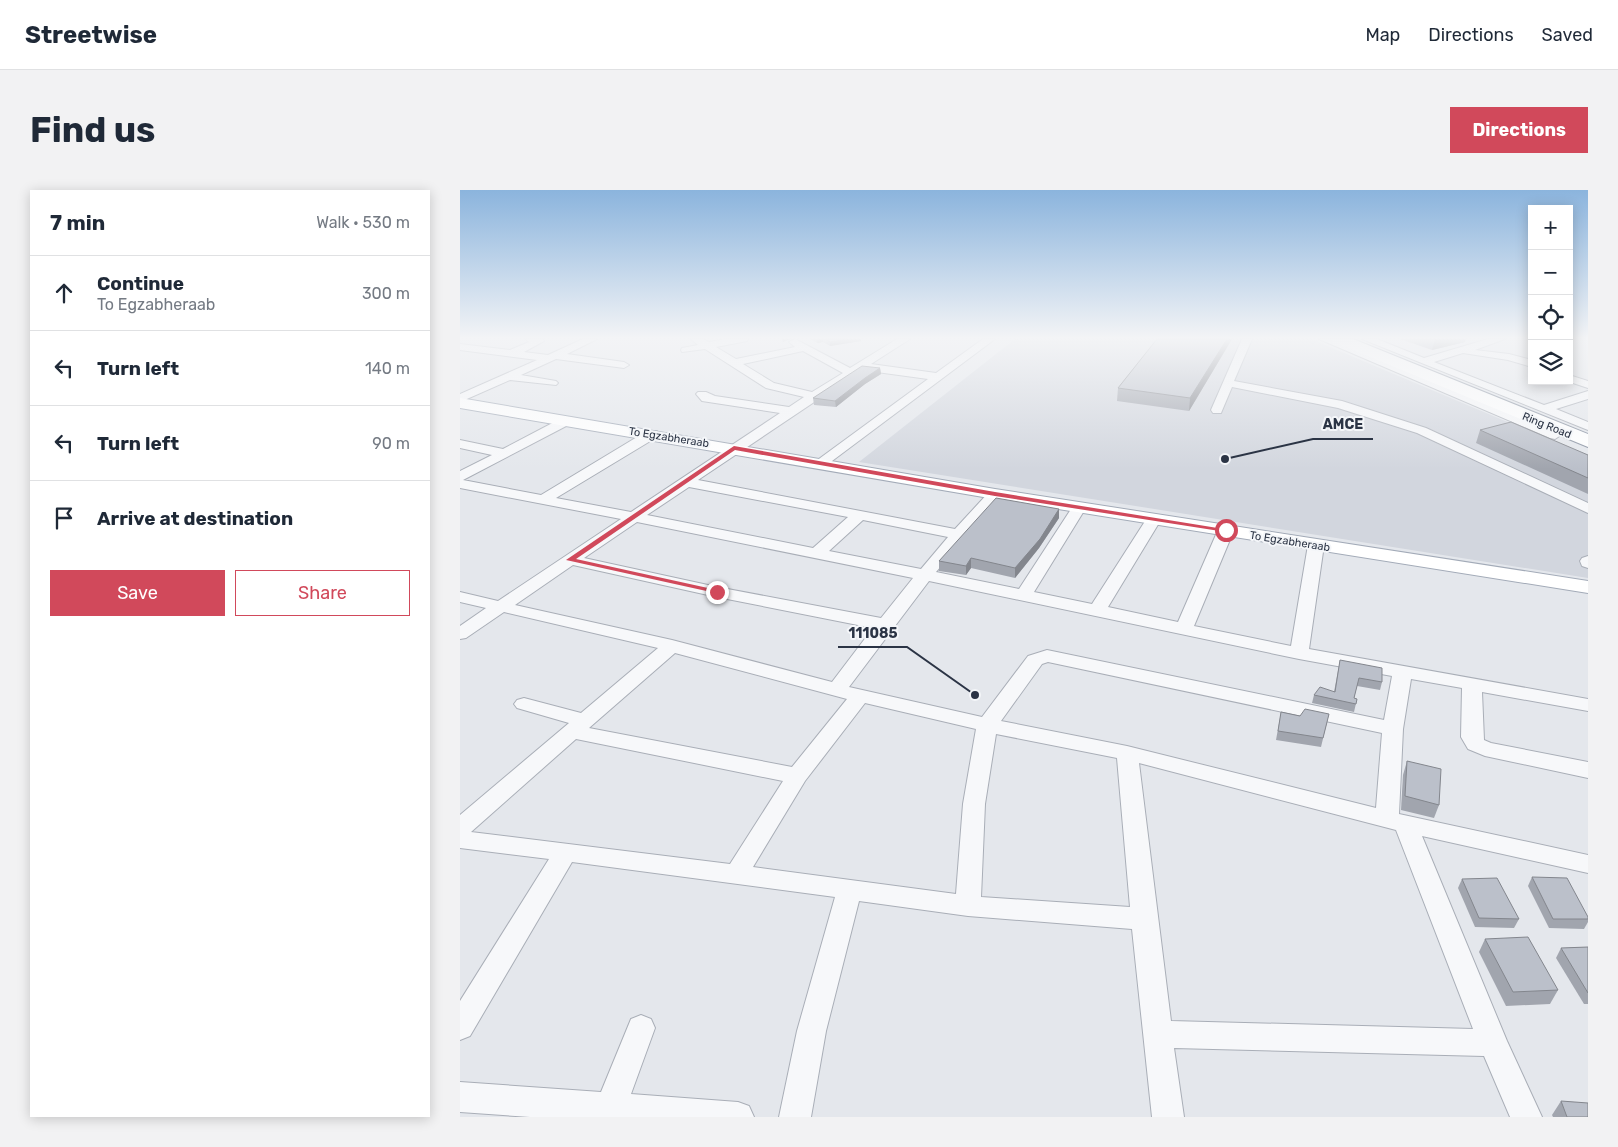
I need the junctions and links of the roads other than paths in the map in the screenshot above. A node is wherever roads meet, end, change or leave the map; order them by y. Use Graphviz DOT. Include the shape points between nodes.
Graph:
graph roads {
  1 [pos="497,382"];
  2 [pos="547,382"];
  3 [pos="764,382"];
  4 [pos="834,382"];
  5 [pos="931,382"];
  6 [pos="1444,382"];
  7 [pos="1445,382"];
  8 [pos="1459,382"];
  9 [pos="1480,382"];
  10 [pos="552,383"];
  11 [pos="1227,383"];
  12 [pos="702,394"];
  13 [pos="1588,395"];
  14 [pos="814,396"];
  15 [pos="460,398"];
  16 [pos="460,403"];
  17 [pos="1546,408"];
  18 [pos="1216,410"];
  19 [pos="790,411"];
  20 [pos="566,421"];
  21 [pos="1578,430"];
  22 [pos="652,434"];
  23 [pos="1588,442"];
  24 [pos="460,444"];
  25 [pos="1588,447"];
  26 [pos="734,448"];
  27 [pos="503,453"];
  28 [pos="819,464"];
  29 [pos="460,477"];
  30 [pos="687,482"];
  31 [pos="460,484"];
  32 [pos="995,494"];
  33 [pos="544,499"];
  34 [pos="1080,506"];
  35 [pos="1588,509"];
  36 [pos="860,515"];
  37 [pos="634,517"];
  38 [pos="1154,518"];
  39 [pos="1226,530"];
  40 [pos="958,534"];
  41 [pos="1316,545"];
  42 [pos="816,554"];
  43 [pos="570,560"];
  44 [pos="923,576"];
  45 [pos="1588,586"];
  46 [pos="1024,595"];
  47 [pos="460,597"];
  48 [pos="502,605"];
  49 [pos="1097,611"];
  50 [pos="883,624"];
  51 [pos="1184,629"];
  52 [pos="460,634"];
  53 [pos="672,646"];
  54 [pos="1299,653"];
  55 [pos="1402,673"];
  56 [pos="1472,684"];
  57 [pos="837,689"];
  58 [pos="860,696"];
  59 [pos="524,704"];
  60 [pos="1588,705"];
  61 [pos="987,725"];
  62 [pos="581,726"];
  63 [pos="1393,729"];
  64 [pos="1127,753"];
  65 [pos="1588,770"];
  66 [pos="797,776"];
  67 [pos="1396,821"];
  68 [pos="460,828"];
  69 [pos="460,839"];
  70 [pos="565,853"];
  71 [pos="1588,864"];
  72 [pos="736,874"];
  73 [pos="849,891"];
  74 [pos="968,906"];
  75 [pos="1144,919"];
  76 [pos="460,1027"];
  77 [pos="641,1028"];
  78 [pos="1157,1034"];
  79 [pos="1493,1043"];
  80 [pos="460,1097"];
  81 [pos="610,1108"];
  82 [pos="738,1117"];
  83 [pos="795,1117"];
  84 [pos="1168,1117"];
  85 [pos="1526,1117"];
  1 -- 15 [label="street"];
  2 -- 10 [label="street"];
  3 -- 14 [label="street"];
  4 -- 14 [label="street"];
  5 -- 28 [label="street"];
  6 -- 23 [label="highway, Ring Road"];
  7 -- 21 [label="street"];
  8 -- 21 [label="highway, Ring Road"];
  9 -- 17 [label="street"];
  11 -- 18 [label="street"];
  11 -- 35 [label="street" via="1280,390 1385,416 1448,441"];
  12 -- 19 [label="street" via="715,400"];
  13 -- 17 [label="street"];
  14 -- 19 [label="street"];
  16 -- 20 [label="main road, To Egzabheraab"];
  17 -- 21 [label="street"];
  19 -- 26 [label="street"];
  20 -- 22 [label="main road, To Egzabheraab"];
  20 -- 27 [label="street"];
  21 -- 25 [label="highway, Ring Road"];
  22 -- 26 [label="main road, To Egzabheraab"];
  22 -- 33 [label="street"];
  24 -- 27 [label="street"];
  26 -- 28 [label="main road, To Egzabheraab"];
  26 -- 30 [label="street"];
  27 -- 29 [label="street"];
  28 -- 32 [label="main road, To Egzabheraab"];
  30 -- 36 [label="street"];
  30 -- 37 [label="street"];
  31 -- 33 [label="street"];
  32 -- 34 [label="main road, To Egzabheraab"];
  32 -- 40 [label="street"];
  33 -- 37 [label="street"];
  34 -- 38 [label="main road, To Egzabheraab"];
  34 -- 46 [label="street"];
  36 -- 40 [label="street"];
  36 -- 42 [label="street"];
  37 -- 42 [label="street"];
  37 -- 43 [label="street"];
  38 -- 39 [label="main road, To Egzabheraab"];
  38 -- 49 [label="street"];
  39 -- 41 [label="main road, To Egzabheraab"];
  39 -- 51 [label="street"];
  40 -- 44 [label="street"];
  41 -- 45 [label="main road, To Egzabheraab"];
  41 -- 54 [label="street"];
  42 -- 44 [label="street"];
  43 -- 48 [label="street"];
  43 -- 50 [label="street"];
  44 -- 46 [label="street"];
  44 -- 50 [label="street"];
  46 -- 49 [label="street"];
  47 -- 48 [label="street"];
  48 -- 52 [label="street"];
  48 -- 53 [label="street"];
  49 -- 51 [label="street"];
  50 -- 57 [label="street"];
  51 -- 54 [label="street"];
  53 -- 57 [label="street"];
  53 -- 62 [label="street"];
  54 -- 55 [label="street"];
  55 -- 56 [label="street"];
  55 -- 63 [label="street"];
  56 -- 60 [label="street"];
  56 -- 65 [label="street" via="1472,737 1475,744 1485,749"];
  57 -- 58 [label="street"];
  58 -- 61 [label="street"];
  58 -- 66 [label="street"];
  59 -- 62 [label="street"];
  61 -- 63 [label="street" via="1035,660 1047,656"];
  61 -- 64 [label="street"];
  61 -- 74 [label="street" via="974,804"];
  62 -- 66 [label="street"];
  62 -- 68 [label="street"];
  63 -- 67 [label="street"];
  64 -- 67 [label="street"];
  64 -- 75 [label="street"];
  66 -- 72 [label="street"];
  67 -- 71 [label="street"];
  67 -- 79 [label="street"];
  69 -- 70 [label="street"];
  70 -- 72 [label="street"];
  70 -- 76 [label="street"];
  72 -- 73 [label="street"];
  73 -- 74 [label="street"];
  73 -- 83 [label="street" via="817,1005"];
  74 -- 75 [label="street"];
  75 -- 78 [label="street"];
  77 -- 81 [label="street"];
  78 -- 79 [label="street"];
  78 -- 84 [label="street"];
  79 -- 85 [label="street"];
  80 -- 81 [label="street"];
  81 -- 82 [label="street"];
}
